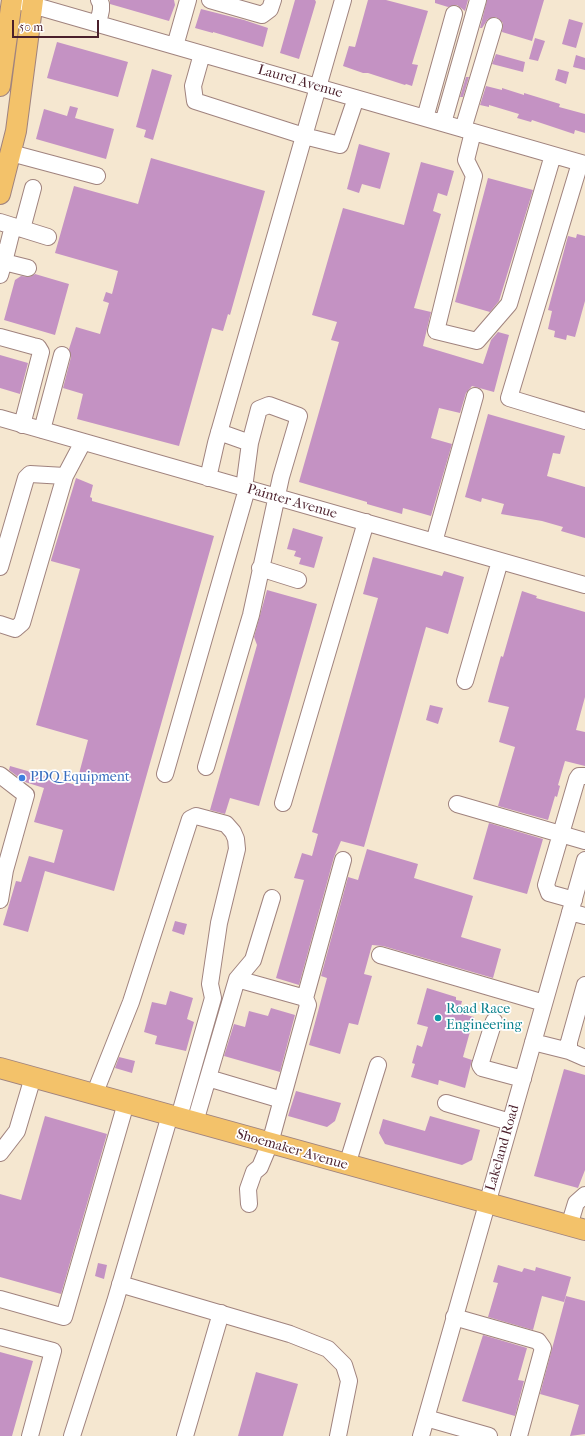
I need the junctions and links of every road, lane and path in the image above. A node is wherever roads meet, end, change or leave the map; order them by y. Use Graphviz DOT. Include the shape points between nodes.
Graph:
graph roads {
  1 [pos="12,0"];
  2 [pos="99,0"];
  3 [pos="188,0"];
  4 [pos="210,0"];
  5 [pos="273,0"];
  6 [pos="343,0"];
  7 [pos="478,0"];
  8 [pos="27,2"];
  9 [pos="454,14"];
  10 [pos="98,24"];
  11 [pos="494,26"];
  12 [pos="175,46"];
  13 [pos="202,54"];
  14 [pos="0,86"];
  15 [pos="317,87"];
  16 [pos="356,98"];
  17 [pos="425,118"];
  18 [pos="443,123"];
  19 [pos="468,131"];
  20 [pos="304,136"];
  21 [pos="11,152"];
  22 [pos="553,155"];
  23 [pos="582,164"];
  24 [pos="97,176"];
  25 [pos="33,188"];
  26 [pos="0,194"];
  27 [pos="12,226"];
  28 [pos="48,237"];
  29 [pos="2,261"];
  30 [pos="28,268"];
  31 [pos="0,337"];
  32 [pos="62,355"];
  33 [pos="475,396"];
  34 [pos="0,418"];
  35 [pos="585,421"];
  36 [pos="22,425"];
  37 [pos="42,430"];
  38 [pos="219,432"];
  39 [pos="83,442"];
  40 [pos="250,443"];
  41 [pos="65,476"];
  42 [pos="208,478"];
  43 [pos="245,488"];
  44 [pos="277,497"];
  45 [pos="366,522"];
  46 [pos="434,542"];
  47 [pos="500,561"];
  48 [pos="0,567"];
  49 [pos="260,568"];
  50 [pos="298,580"];
  51 [pos="585,585"];
  52 [pos="0,624"];
  53 [pos="464,681"];
  54 [pos="206,767"];
  55 [pos="165,774"];
  56 [pos="0,775"];
  57 [pos="585,776"];
  58 [pos="282,803"];
  59 [pos="457,804"];
  60 [pos="562,833"];
  61 [pos="585,841"];
  62 [pos="343,860"];
  63 [pos="585,860"];
  64 [pos="3,869"];
  65 [pos="272,898"];
  66 [pos="0,900"];
  67 [pos="576,909"];
  68 [pos="380,955"];
  69 [pos="237,979"];
  70 [pos="585,985"];
  71 [pos="305,998"];
  72 [pos="544,1003"];
  73 [pos="494,1022"];
  74 [pos="533,1042"];
  75 [pos="569,1051"];
  76 [pos="585,1058"];
  77 [pos="378,1065"];
  78 [pos="0,1068"];
  79 [pos="33,1077"];
  80 [pos="208,1078"];
  81 [pos="522,1079"];
  82 [pos="94,1095"];
  83 [pos="282,1100"];
  84 [pos="126,1103"];
  85 [pos="446,1103"];
  86 [pos="181,1118"];
  87 [pos="510,1122"];
  88 [pos="270,1143"];
  89 [pos="0,1153"];
  90 [pos="347,1165"];
  91 [pos="260,1167"];
  92 [pos="585,1195"];
  93 [pos="487,1204"];
  94 [pos="577,1228"];
  95 [pos="120,1284"];
  96 [pos="0,1299"];
  97 [pos="221,1313"];
  98 [pos="454,1317"];
  99 [pos="0,1337"];
  100 [pos="426,1418"];
  101 [pos="30,1436"];
  102 [pos="72,1436"];
  103 [pos="185,1436"];
  104 [pos="338,1436"];
  105 [pos="421,1436"];
  106 [pos="487,1436"];
  107 [pos="518,1436"];
  1 -- 14 [label="main road"];
  2 -- 10 [label="street" via="101,10"];
  3 -- 12 [label="street"];
  4 -- 5 [label="street" via="262,15 270,9"];
  6 -- 15 [label="street"];
  7 -- 18 [label="street"];
  8 -- 10 [label="street, Laurel Avenue"];
  8 -- 21 [label="main road" via="25,73"];
  9 -- 17 [label="street"];
  10 -- 12 [label="street, Laurel Avenue"];
  11 -- 19 [label="street"];
  12 -- 13 [label="street, Laurel Avenue"];
  13 -- 15 [label="street, Laurel Avenue"];
  13 -- 20 [label="street" via="193,86 195,101"];
  15 -- 16 [label="street, Laurel Avenue"];
  15 -- 20 [label="street"];
  16 -- 17 [label="street, Laurel Avenue"];
  16 -- 20 [label="street" via="340,145"];
  17 -- 18 [label="street, Laurel Avenue"];
  18 -- 19 [label="street, Laurel Avenue"];
  19 -- 22 [label="street, Laurel Avenue"];
  19 -- 22 [label="street" via="466,160 474,176 436,331 476,341 509,304"];
  20 -- 38 [label="street"];
  21 -- 24 [label="street"];
  21 -- 26 [label="main road"];
  22 -- 23 [label="street, Laurel Avenue"];
  23 -- 35 [label="street" via="509,398"];
  25 -- 27 [label="street"];
  27 -- 28 [label="street"];
  27 -- 29 [label="street"];
  29 -- 30 [label="street"];
  31 -- 36 [label="street" via="38,347 41,352"];
  32 -- 37 [label="street"];
  33 -- 46 [label="street"];
  34 -- 36 [label="street, Painter Avenue"];
  36 -- 37 [label="street, Painter Avenue"];
  37 -- 39 [label="street, Painter Avenue"];
  38 -- 40 [label="street"];
  38 -- 42 [label="street"];
  39 -- 41 [label="street"];
  39 -- 42 [label="street, Painter Avenue"];
  40 -- 43 [label="street"];
  40 -- 44 [label="street" via="259,409 269,405 299,416"];
  41 -- 48 [label="street" via="30,474 26,478"];
  41 -- 52 [label="street" via="22,623 15,628"];
  42 -- 43 [label="street, Painter Avenue"];
  43 -- 44 [label="street, Painter Avenue"];
  43 -- 55 [label="street"];
  44 -- 45 [label="street, Painter Avenue"];
  44 -- 49 [label="street"];
  45 -- 46 [label="street, Painter Avenue"];
  45 -- 58 [label="street"];
  46 -- 47 [label="street, Painter Avenue"];
  47 -- 51 [label="street, Painter Avenue"];
  47 -- 53 [label="street"];
  49 -- 50 [label="street"];
  49 -- 54 [label="street" via="251,615"];
  56 -- 64 [label="street" via="26,795"];
  57 -- 60 [label="street" via="577,778"];
  59 -- 60 [label="street"];
  60 -- 61 [label="street"];
  60 -- 67 [label="street" via="547,878 547,890"];
  62 -- 71 [label="street"];
  63 -- 67 [label="street, Lakeland Road"];
  64 -- 66 [label="street"];
  65 -- 69 [label="street" via="253,960"];
  67 -- 72 [label="street, Lakeland Road"];
  68 -- 72 [label="street"];
  69 -- 71 [label="street"];
  69 -- 80 [label="street"];
  70 -- 75 [label="street" via="569,1042"];
  71 -- 83 [label="street" via="308,1005"];
  72 -- 74 [label="street, Lakeland Road"];
  73 -- 81 [label="street" via="480,1065 482,1068"];
  74 -- 75 [label="street"];
  74 -- 81 [label="street, Lakeland Road"];
  75 -- 76 [label="street"];
  77 -- 90 [label="street"];
  78 -- 79 [label="main road, Shoemaker Avenue"];
  79 -- 82 [label="main road, Shoemaker Avenue"];
  79 -- 89 [label="street" via="17,1132"];
  80 -- 83 [label="street"];
  80 -- 86 [label="street"];
  81 -- 87 [label="street, Lakeland Road"];
  82 -- 84 [label="main road, Shoemaker Avenue"];
  82 -- 86 [label="street" via="131,1002 190,818 196,816 226,824 233,832 237,849 219,923 210,984 213,998"];
  83 -- 88 [label="street"];
  84 -- 86 [label="main road, Shoemaker Avenue"];
  84 -- 96 [label="street" via="64,1317"];
  85 -- 87 [label="street"];
  86 -- 88 [label="main road, Shoemaker Avenue"];
  86 -- 95 [label="street"];
  87 -- 93 [label="street, Lakeland Road"];
  88 -- 90 [label="main road, Shoemaker Avenue"];
  88 -- 91 [label="street"];
  90 -- 93 [label="main road, Shoemaker Avenue"];
  92 -- 94 [label="street" via="576,1204"];
  93 -- 94 [label="main road, Shoemaker Avenue"];
  93 -- 98 [label="street, Lakeland Road"];
  95 -- 97 [label="street"];
  95 -- 102 [label="street"];
  97 -- 103 [label="street"];
  97 -- 104 [label="street" via="290,1334 328,1349 344,1365 349,1381"];
  98 -- 100 [label="street, Lakeland Road"];
  98 -- 107 [label="street" via="538,1341 543,1348"];
  99 -- 101 [label="street" via="53,1351"];
  100 -- 105 [label="street, Lakeland Road"];
  100 -- 106 [label="street"];
}
